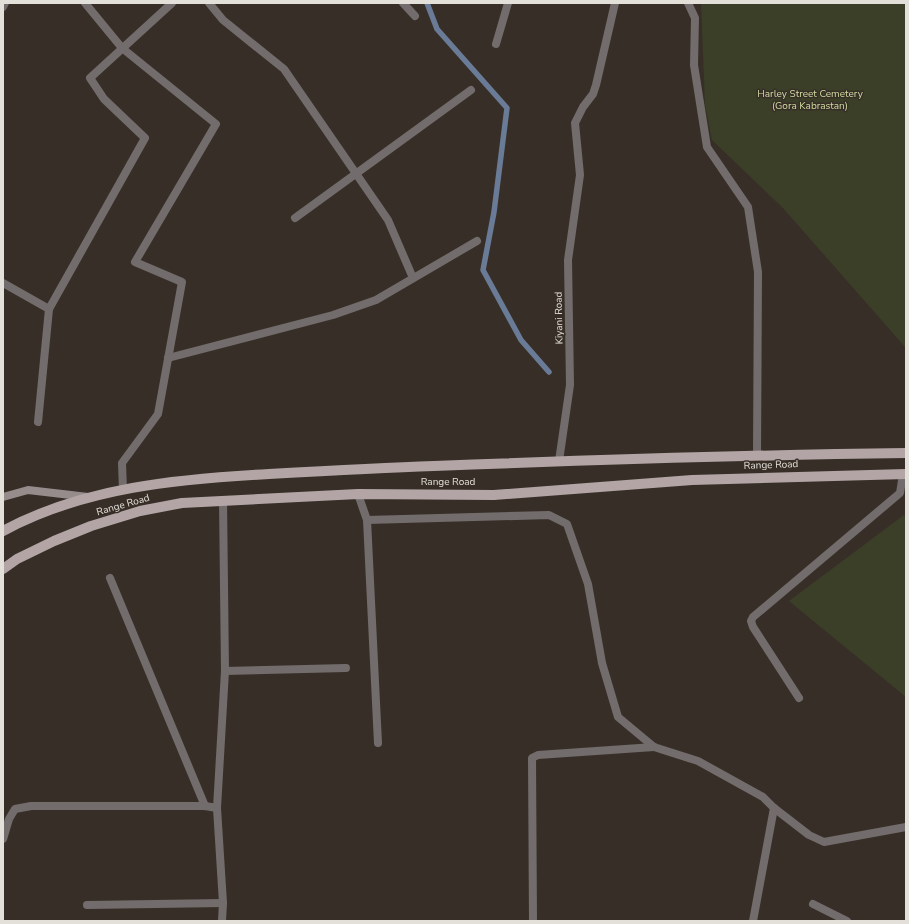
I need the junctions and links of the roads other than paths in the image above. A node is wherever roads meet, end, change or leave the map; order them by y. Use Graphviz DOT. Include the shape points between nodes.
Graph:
graph roads {
  1 [pos="5,3"];
  2 [pos="85,3"];
  3 [pos="172,3"];
  4 [pos="209,3"];
  5 [pos="403,3"];
  6 [pos="508,3"];
  7 [pos="615,3"];
  8 [pos="688,3"];
  9 [pos="3,6"];
  10 [pos="415,16"];
  11 [pos="496,44"];
  12 [pos="122,48"];
  13 [pos="471,90"];
  14 [pos="355,173"];
  15 [pos="295,218"];
  16 [pos="477,241"];
  17 [pos="413,278"];
  18 [pos="3,283"];
  19 [pos="49,309"];
  20 [pos="168,358"];
  21 [pos="38,422"];
  22 [pos="906,453"];
  23 [pos="757,455"];
  24 [pos="559,461"];
  25 [pos="904,474"];
  26 [pos="123,490"];
  27 [pos="358,494"];
  28 [pos="3,497"];
  29 [pos="88,497"];
  30 [pos="223,500"];
  31 [pos="367,520"];
  32 [pos="3,531"];
  33 [pos="3,569"];
  34 [pos="110,578"];
  35 [pos="346,668"];
  36 [pos="225,671"];
  37 [pos="799,698"];
  38 [pos="378,743"];
  39 [pos="654,747"];
  40 [pos="205,806"];
  41 [pos="216,808"];
  42 [pos="774,808"];
  43 [pos="906,827"];
  44 [pos="3,839"];
  45 [pos="223,903"];
  46 [pos="813,904"];
  47 [pos="87,905"];
  48 [pos="222,921"];
  49 [pos="533,921"];
  50 [pos="753,921"];
  51 [pos="847,921"];
  1 -- 9 [label="street"];
  2 -- 12 [label="street"];
  3 -- 12 [label="street"];
  4 -- 14 [label="street" via="223,20 284,69"];
  5 -- 10 [label="street"];
  6 -- 11 [label="street"];
  7 -- 24 [label="street, Kiyani Road" via="596,85 575,123 580,175 568,260 570,385"];
  8 -- 23 [label="street" via="695,18 694,65 707,147 748,207 758,272"];
  12 -- 19 [label="street" via="90,78 104,99 145,138"];
  12 -- 20 [label="street" via="216,124 135,262 182,282"];
  13 -- 14 [label="street"];
  14 -- 15 [label="street"];
  14 -- 17 [label="street" via="388,220"];
  16 -- 17 [label="street"];
  17 -- 20 [label="street" via="376,300 333,315"];
  18 -- 19 [label="street"];
  19 -- 21 [label="street"];
  20 -- 26 [label="street" via="158,414 122,464"];
  22 -- 23 [label="main road"];
  23 -- 24 [label="main road"];
  24 -- 26 [label="main road" via="216,477"];
  25 -- 27 [label="main road, Range Road" via="692,480 494,495"];
  25 -- 37 [label="street" via="900,493 753,616 753,627"];
  26 -- 29 [label="main road"];
  27 -- 30 [label="main road, Range Road"];
  27 -- 31 [label="street"];
  28 -- 29 [label="main road" via="28,490"];
  29 -- 32 [label="main road" via="19,522"];
  30 -- 33 [label="main road, Range Road" via="140,510 54,540"];
  30 -- 36 [label="street"];
  31 -- 38 [label="street"];
  31 -- 39 [label="street" via="549,515 567,524 588,584 602,663 618,717"];
  34 -- 40 [label="street"];
  35 -- 36 [label="street"];
  36 -- 41 [label="street"];
  39 -- 42 [label="street" via="698,761 763,797"];
  39 -- 49 [label="street" via="538,755 532,758"];
  40 -- 41 [label="street"];
  40 -- 44 [label="street" via="31,806 15,809"];
  41 -- 45 [label="street"];
  42 -- 43 [label="street" via="809,835 824,842"];
  42 -- 50 [label="street"];
  45 -- 47 [label="street"];
  45 -- 48 [label="street"];
  46 -- 51 [label="street"];
}
